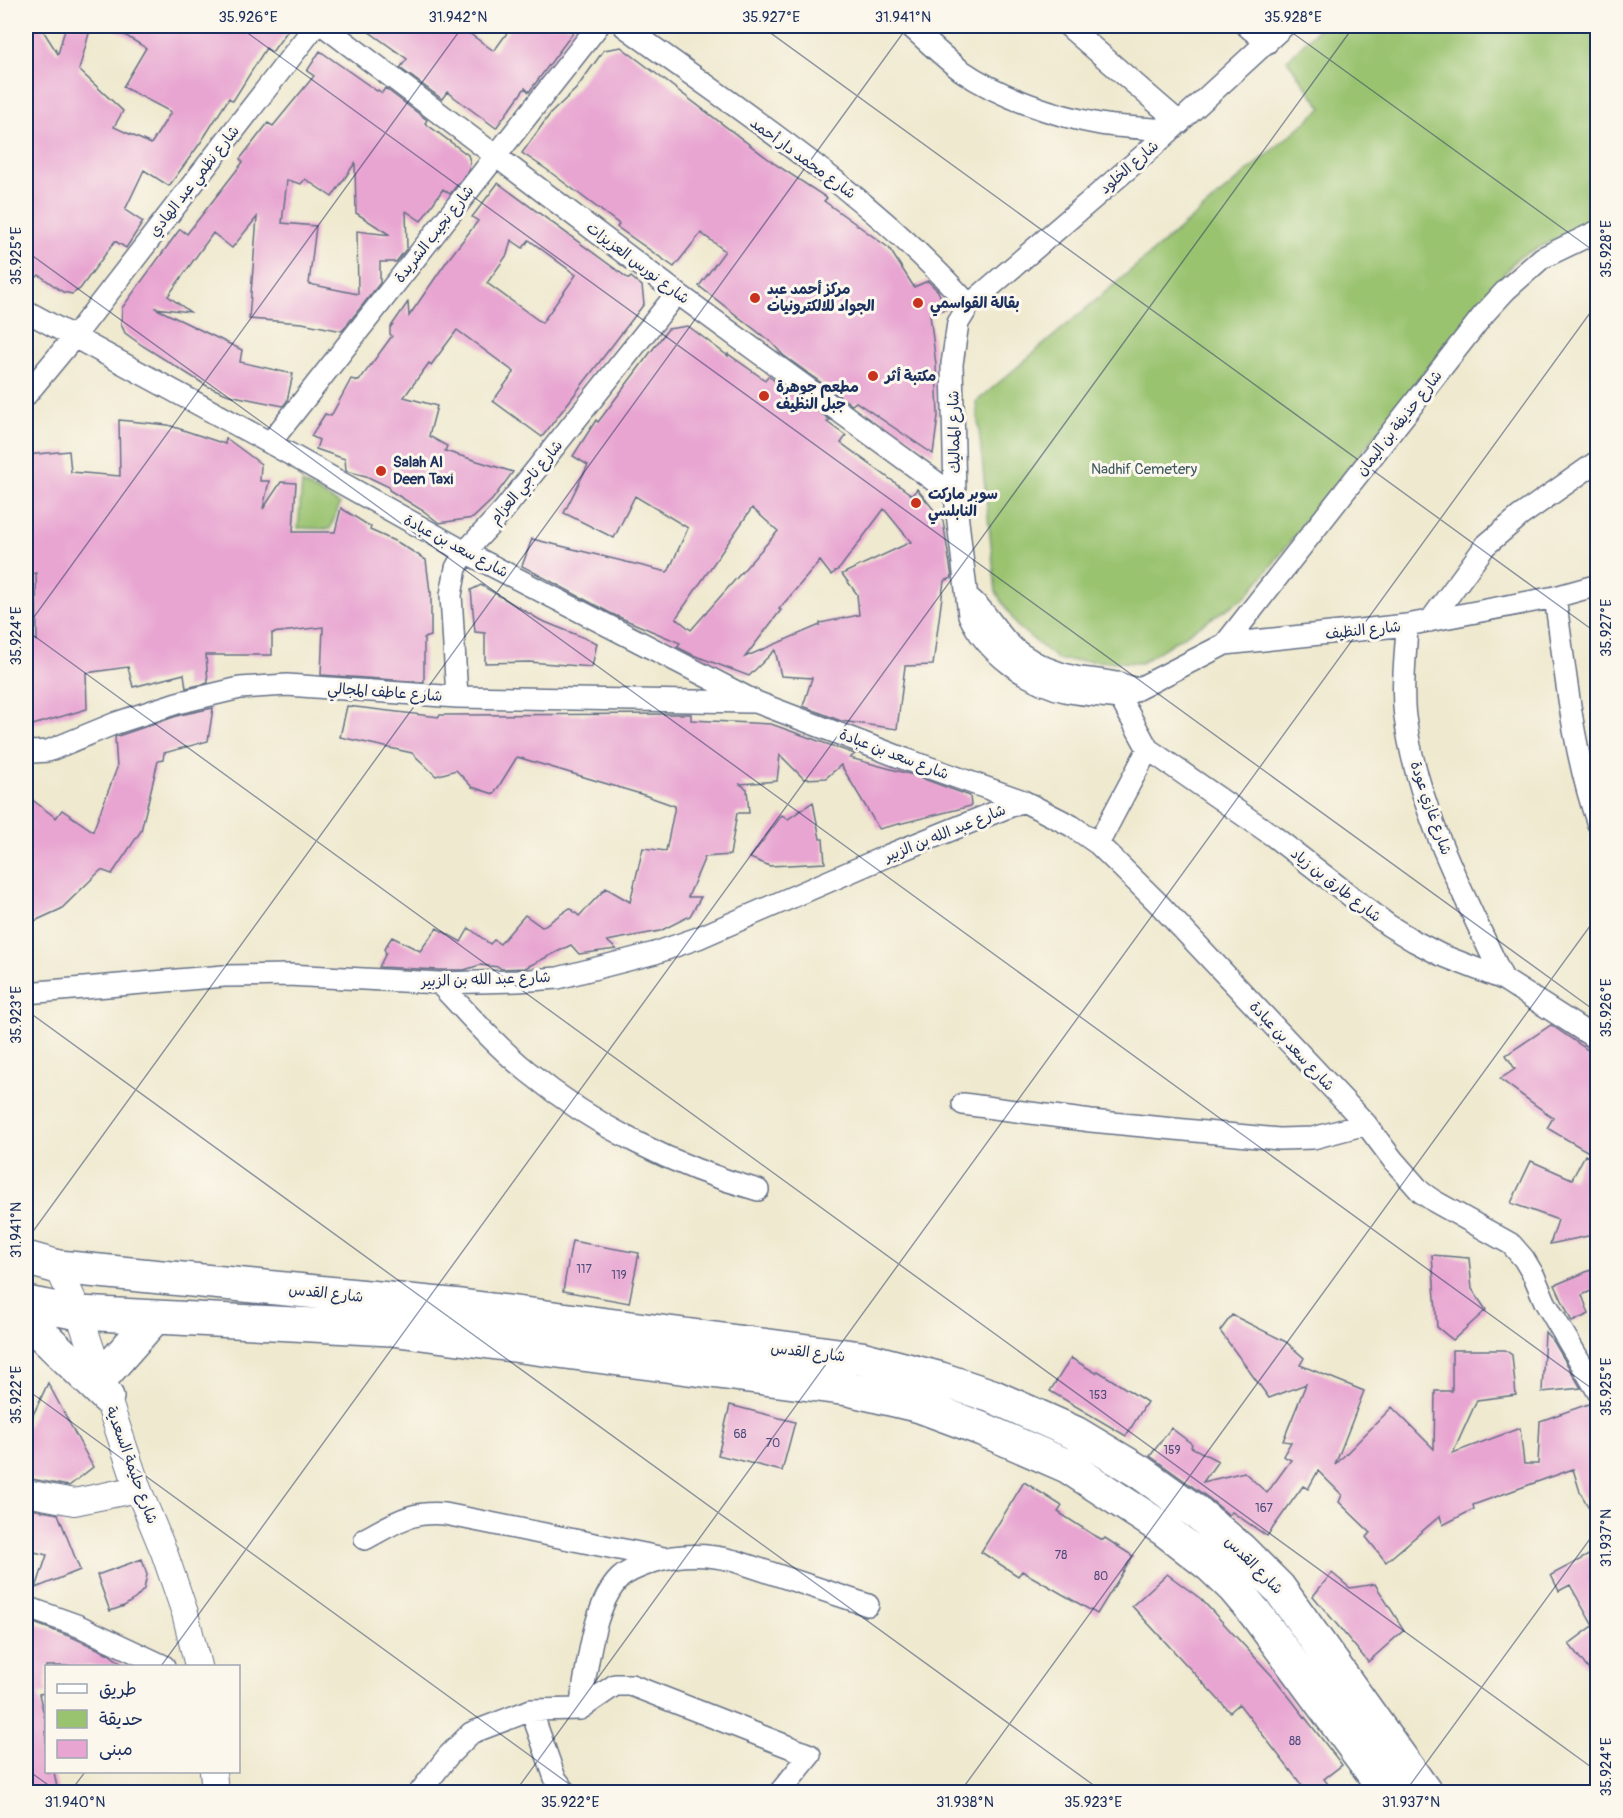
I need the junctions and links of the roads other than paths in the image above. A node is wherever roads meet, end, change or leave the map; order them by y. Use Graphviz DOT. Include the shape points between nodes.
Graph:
graph roads {
  1 [pos="315,26"];
  2 [pos="324,26"];
  3 [pos="598,26"];
  4 [pos="624,26"];
  5 [pos="910,26"];
  6 [pos="1068,26"];
  7 [pos="1247,26"];
  8 [pos="1284,26"];
  9 [pos="1267,43"];
  10 [pos="1175,127"];
  11 [pos="496,155"];
  12 [pos="1598,231"];
  13 [pos="677,293"];
  14 [pos="969,305"];
  15 [pos="26,311"];
  16 [pos="74,337"];
  17 [pos="26,395"];
  18 [pos="270,443"];
  19 [pos="1598,461"];
  20 [pos="955,496"];
  21 [pos="465,552"];
  22 [pos="1598,585"];
  23 [pos="1555,597"];
  24 [pos="1430,621"];
  25 [pos="1407,625"];
  26 [pos="1225,644"];
  27 [pos="1125,690"];
  28 [pos="457,698"];
  29 [pos="756,702"];
  30 [pos="1148,749"];
  31 [pos="26,750"];
  32 [pos="1023,801"];
  33 [pos="1598,824"];
  34 [pos="1098,844"];
  35 [pos="1503,980"];
  36 [pos="439,983"];
  37 [pos="26,993"];
  38 [pos="1598,1040"];
  39 [pos="963,1104"];
  40 [pos="1365,1124"];
  41 [pos="758,1190"];
  42 [pos="26,1258"];
  43 [pos="58,1267"];
  44 [pos="26,1303"];
  45 [pos="79,1313"];
  46 [pos="155,1317"];
  47 [pos="26,1319"];
  48 [pos="104,1388"];
  49 [pos="1598,1392"];
  50 [pos="138,1489"];
  51 [pos="26,1493"];
  52 [pos="365,1539"];
  53 [pos="665,1558"];
  54 [pos="868,1605"];
  55 [pos="26,1607"];
  56 [pos="162,1665"];
  57 [pos="198,1665"];
  58 [pos="580,1709"];
  59 [pos="531,1710"];
  60 [pos="213,1773"];
  61 [pos="215,1792"];
  62 [pos="420,1792"];
  63 [pos="566,1792"];
  64 [pos="780,1792"];
  65 [pos="1387,1792"];
  66 [pos="1425,1792"];
  1 -- 16 [label="street, شارع نظمي عبد الهادي"];
  2 -- 11 [label="street, شارع نورس العزيزات"];
  3 -- 11 [label="street, شارع نجيب الشريدة"];
  4 -- 14 [label="street, شارع محمد دار أحمد" via="850,192 896,230"];
  5 -- 10 [label="street" via="962,71 1018,99 1101,124"];
  6 -- 10 [label="street"];
  7 -- 9 [label="street"];
  8 -- 9 [label="street, شارع الخلود"];
  9 -- 10 [label="street, شارع الخلود"];
  10 -- 14 [label="street, شارع الخلود"];
  11 -- 13 [label="street, شارع نورس العزيزات"];
  11 -- 18 [label="street, شارع نجيب الشريدة"];
  12 -- 26 [label="street, شارع حذيفة بن اليمان" via="1542,258 1506,290"];
  13 -- 20 [label="street, شارع نورس العزيزات"];
  13 -- 21 [label="street, شارع ناجي العزام" via="503,511"];
  14 -- 20 [label="street, شارع المماليك" via="958,323 952,364"];
  15 -- 16 [label="street, شارع سعد بن عبادة"];
  16 -- 17 [label="street"];
  16 -- 18 [label="street, شارع سعد بن عبادة"];
  18 -- 21 [label="street, شارع سعد بن عبادة"];
  19 -- 24 [label="street" via="1486,545"];
  20 -- 27 [label="street, شارع المماليك" via="974,626 994,649 1043,684 1068,691"];
  21 -- 28 [label="street, شارع ناجي العزام" via="456,568 451,595"];
  21 -- 29 [label="street, شارع سعد بن عبادة"];
  22 -- 23 [label="street, شارع النظيف"];
  23 -- 24 [label="street, شارع النظيف"];
  23 -- 33 [label="street" via="1577,752"];
  24 -- 25 [label="street, شارع النظيف"];
  25 -- 26 [label="street, شارع النظيف"];
  25 -- 35 [label="street, شارع غازي عودة" via="1405,716 1413,759 1451,866"];
  26 -- 27 [label="street, شارع النظيف"];
  27 -- 30 [label="street, شارع طارق بن زياد"];
  28 -- 29 [label="street, شارع عاطف المجالي"];
  28 -- 31 [label="street, شارع عاطف المجالي" via="287,685 240,688 116,723 48,751"];
  29 -- 32 [label="street, شارع سعد بن عبادة"];
  30 -- 34 [label="street"];
  30 -- 35 [label="street, شارع طارق بن زياد" via="1272,835 1397,930 1441,956"];
  32 -- 34 [label="street, شارع سعد بن عبادة"];
  32 -- 36 [label="street, شارع عبد الله بن الزبير" via="655,953 558,978"];
  34 -- 40 [label="street, شارع سعد بن عبادة"];
  35 -- 38 [label="street, شارع طارق بن زياد"];
  36 -- 37 [label="street, شارع عبد الله بن الزبير" via="288,975 224,976"];
  36 -- 41 [label="street" via="526,1070 566,1099 665,1157"];
  39 -- 40 [label="street" via="1279,1139 1313,1138"];
  40 -- 49 [label="street, شارع سعد بن عبادة" via="1421,1192 1511,1244 1534,1276"];
  42 -- 43 [label="highway, شارع القدس"];
  43 -- 45 [label="street, شارع حليمة السعدية"];
  43 -- 66 [label="highway, شارع القدس" via="461,1306 861,1358 992,1396 1075,1433 1140,1472 1240,1549 1280,1588"];
  44 -- 45 [label="highway, شارع القدس"];
  45 -- 46 [label="highway, شارع القدس"];
  45 -- 48 [label="street, شارع حليمة السعدية"];
  46 -- 48 [label="highway"];
  46 -- 65 [label="highway, شارع القدس" via="391,1329 848,1389 920,1406 1067,1466 1165,1530 1211,1566 1256,1614"];
  47 -- 48 [label="highway"];
  48 -- 50 [label="street, شارع حليمة السعدية"];
  50 -- 51 [label="street" via="74,1502"];
  50 -- 57 [label="street, شارع حليمة السعدية" via="168,1562"];
  52 -- 53 [label="street" via="400,1520 430,1513"];
  53 -- 54 [label="street" via="724,1558"];
  53 -- 58 [label="street" via="629,1571 609,1593 599,1614"];
  55 -- 56 [label="street"];
  58 -- 59 [label="street"];
  58 -- 64 [label="street" via="615,1685 631,1685 810,1755"];
  59 -- 62 [label="street" via="471,1733"];
  59 -- 63 [label="street" via="555,1778"];
  60 -- 61 [label="street"];
}
